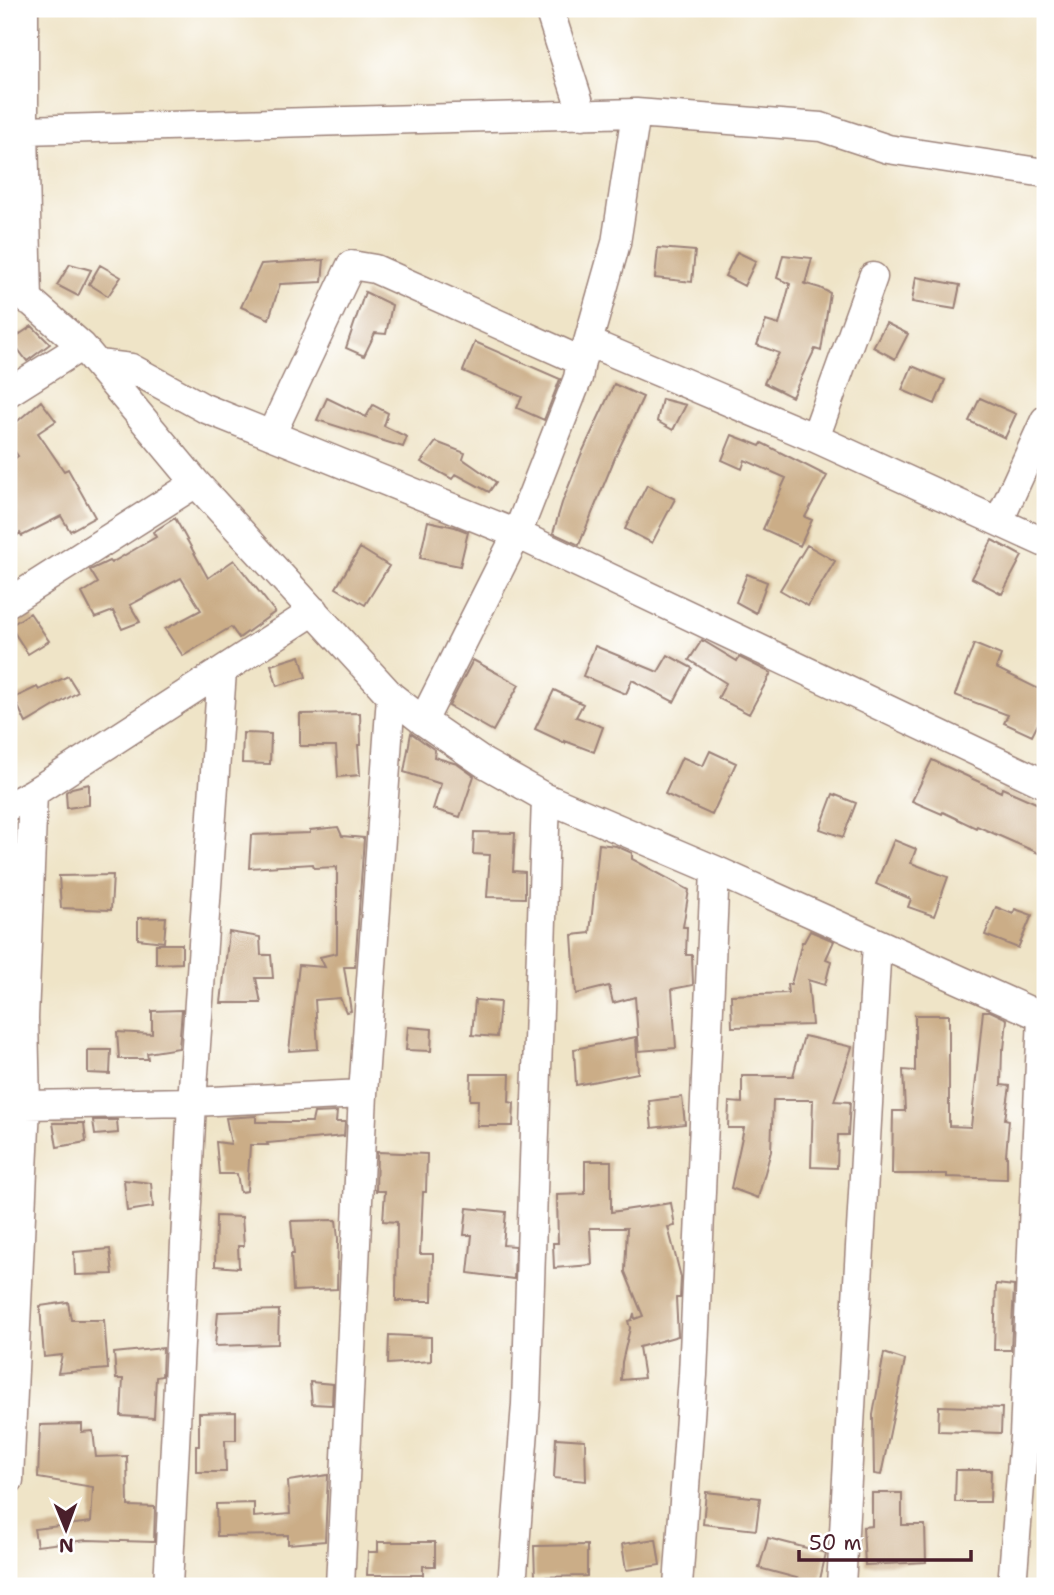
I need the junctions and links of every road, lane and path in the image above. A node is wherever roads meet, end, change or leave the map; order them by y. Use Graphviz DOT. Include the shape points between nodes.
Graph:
graph roads {
  1 [pos="24,9"];
  2 [pos="549,9"];
  3 [pos="636,113"];
  4 [pos="583,115"];
  5 [pos="24,130"];
  6 [pos="1045,173"];
  7 [pos="873,277"];
  8 [pos="18,291"];
  9 [pos="585,351"];
  10 [pos="90,355"];
  11 [pos="9,392"];
  12 [pos="1045,420"];
  13 [pos="271,435"];
  14 [pos="815,438"];
  15 [pos="196,483"];
  16 [pos="999,521"];
  17 [pos="517,534"];
  18 [pos="1045,543"];
  19 [pos="9,602"];
  20 [pos="314,611"];
  21 [pos="222,671"];
  22 [pos="391,696"];
  23 [pos="423,721"];
  24 [pos="1045,784"];
  25 [pos="33,793"];
  26 [pos="546,798"];
  27 [pos="9,806"];
  28 [pos="715,870"];
  29 [pos="877,943"];
  30 [pos="9,994"];
  31 [pos="1044,1017"];
  32 [pos="23,1018"];
  33 [pos="363,1094"];
  34 [pos="192,1102"];
  35 [pos="26,1105"];
  36 [pos="1035,1434"];
  37 [pos="9,1480"];
  38 [pos="167,1586"];
  39 [pos="340,1586"];
  40 [pos="512,1586"];
  41 [pos="678,1586"];
  42 [pos="841,1586"];
  43 [pos="1012,1586"];
  1 -- 5 [label="street"];
  2 -- 4 [label="street"];
  3 -- 4 [label="street"];
  3 -- 6 [label="street" via="821,127 888,149"];
  3 -- 9 [label="street" via="616,243"];
  4 -- 5 [label="street"];
  5 -- 8 [label="street"];
  7 -- 14 [label="street"];
  8 -- 10 [label="street"];
  9 -- 13 [label="street" via="375,268 351,265"];
  9 -- 14 [label="street"];
  9 -- 17 [label="street" via="579,378"];
  10 -- 11 [label="street"];
  10 -- 13 [label="street" via="131,368 204,408"];
  10 -- 15 [label="street"];
  12 -- 16 [label="street"];
  13 -- 17 [label="street"];
  14 -- 16 [label="street"];
  15 -- 19 [label="street"];
  15 -- 20 [label="street"];
  16 -- 18 [label="street"];
  17 -- 23 [label="street"];
  17 -- 24 [label="street"];
  20 -- 21 [label="street"];
  20 -- 22 [label="street"];
  21 -- 25 [label="street"];
  21 -- 34 [label="street"];
  22 -- 23 [label="street"];
  22 -- 33 [label="street"];
  23 -- 26 [label="street"];
  25 -- 27 [label="street"];
  25 -- 32 [label="street"];
  26 -- 28 [label="street"];
  26 -- 40 [label="street" via="526,1404"];
  28 -- 29 [label="street"];
  28 -- 41 [label="street" via="693,1375"];
  29 -- 31 [label="street"];
  29 -- 42 [label="street"];
  30 -- 32 [label="street"];
  31 -- 36 [label="street"];
  32 -- 35 [label="street"];
  33 -- 34 [label="street"];
  33 -- 39 [label="street"];
  34 -- 35 [label="street"];
  34 -- 38 [label="street"];
  35 -- 37 [label="street"];
  36 -- 43 [label="street"];
}
